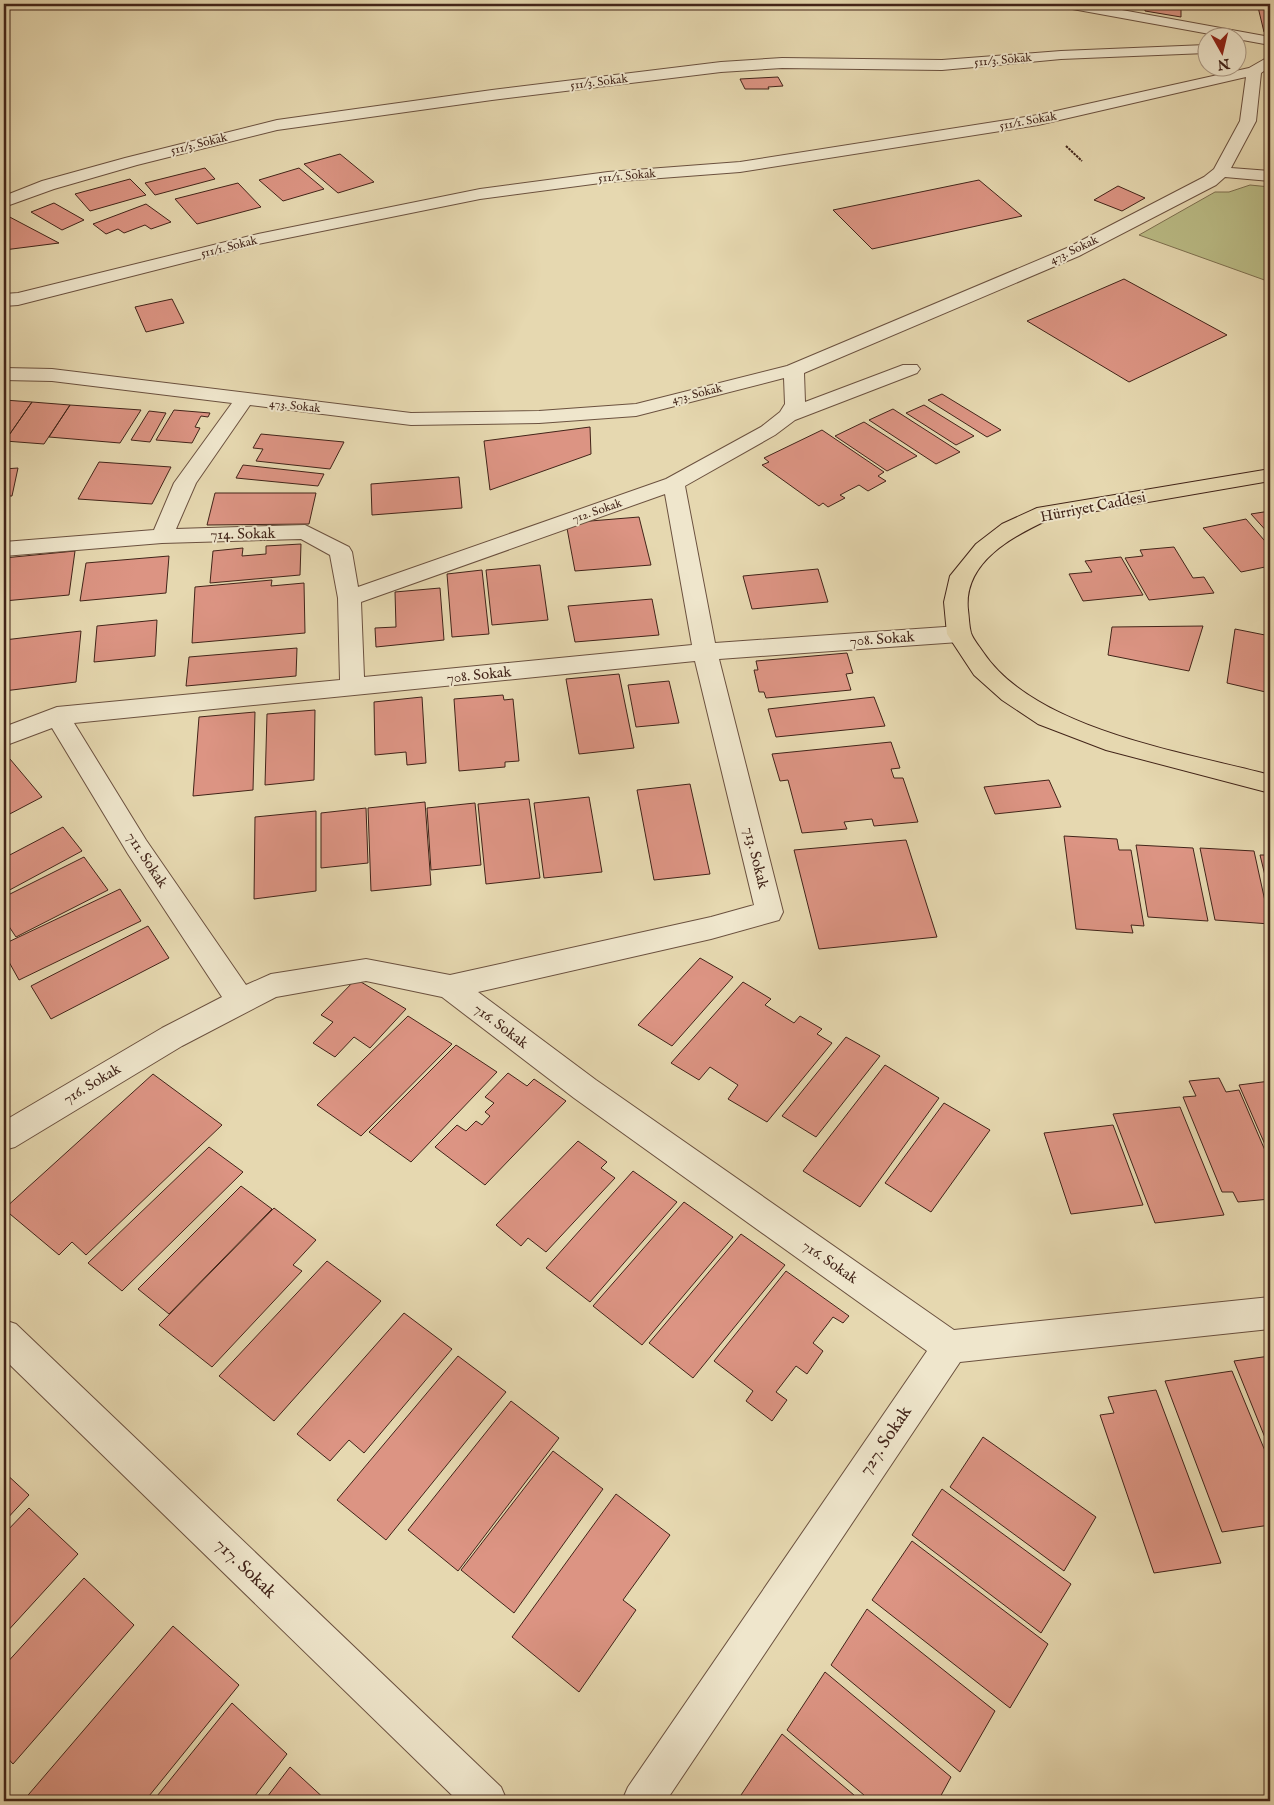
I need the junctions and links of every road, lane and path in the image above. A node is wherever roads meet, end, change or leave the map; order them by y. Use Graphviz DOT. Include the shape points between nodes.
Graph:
graph roads {
  1 [pos="1066,4"];
  2 [pos="1270,41"];
  3 [pos="1270,46"];
  4 [pos="1246,47"];
  5 [pos="1196,48"];
  6 [pos="1270,60"];
  7 [pos="1254,71"];
  8 [pos="1221,172"];
  9 [pos="1268,176"];
  10 [pos="4,202"];
  11 [pos="4,300"];
  12 [pos="910,369"];
  13 [pos="794,370"];
  14 [pos="4,374"];
  15 [pos="244,400"];
  16 [pos="788,416"];
  17 [pos="1270,474"];
  18 [pos="674,484"];
  19 [pos="162,536"];
  20 [pos="4,549"];
  21 [pos="350,598"];
  22 [pos="958,634"];
  23 [pos="705,652"];
  24 [pos="352,688"];
  25 [pos="57,716"];
  26 [pos="4,737"];
  27 [pos="1270,784"];
  28 [pos="450,987"];
  29 [pos="241,1002"];
  30 [pos="4,1137"];
  31 [pos="1270,1313"];
  32 [pos="4,1336"];
  33 [pos="950,1347"];
  34 [pos="487,1801"];
  35 [pos="642,1801"];
  1 -- 2 [label="street"];
  3 -- 4 [label="street"];
  5 -- 10 [label="street, 511/3. Sokak" via="1060,54 942,65 721,67 492,95 277,125 131,161 48,185"];
  6 -- 7 [label="street"];
  7 -- 8 [label="street, 473. Sokak" via="1248,121"];
  7 -- 11 [label="street, 511/1. Sokak" via="1028,122 740,167 608,178 480,194 258,239"];
  8 -- 9 [label="street"];
  8 -- 13 [label="street, 473. Sokak" via="1210,181 1073,252"];
  12 -- 16 [label="street, 712. Sokak"];
  13 -- 15 [label="street, 473. Sokak" via="636,410 539,417 411,419"];
  13 -- 16 [label="street" via="795,404"];
  14 -- 15 [label="street, 473. Sokak" via="52,374"];
  15 -- 19 [label="street" via="185,483"];
  16 -- 18 [label="street, 712. Sokak" via="768,431"];
  17 -- 22 [label="main road, Hürriyet Caddesi" via="1045,513 1010,529 984,549 961,576 956,602"];
  18 -- 21 [label="street, 712. Sokak"];
  18 -- 23 [label="street, 713. Sokak"];
  19 -- 20 [label="street, 714. Sokak"];
  19 -- 21 [label="street, 714. Sokak" via="305,532 340,552"];
  21 -- 24 [label="street, 714. Sokak"];
  22 -- 23 [label="street, 708. Sokak"];
  22 -- 27 [label="main road" via="982,669 1011,694 1047,718 1116,744"];
  23 -- 24 [label="street, 708. Sokak"];
  23 -- 28 [label="street, 713. Sokak" via="769,912"];
  24 -- 25 [label="street, 708. Sokak"];
  25 -- 26 [label="street, 708. Sokak"];
  25 -- 29 [label="street, 711. Sokak" via="137,846"];
  28 -- 29 [label="street, 716. Sokak" via="366,970 271,986"];
  28 -- 33 [label="street, 716. Sokak" via="585,1089"];
  29 -- 30 [label="street, 716. Sokak" via="172,1037"];
  31 -- 33 [label="street"];
  32 -- 34 [label="street, 717. Sokak"];
  33 -- 35 [label="street, 727. Sokak"];
}
